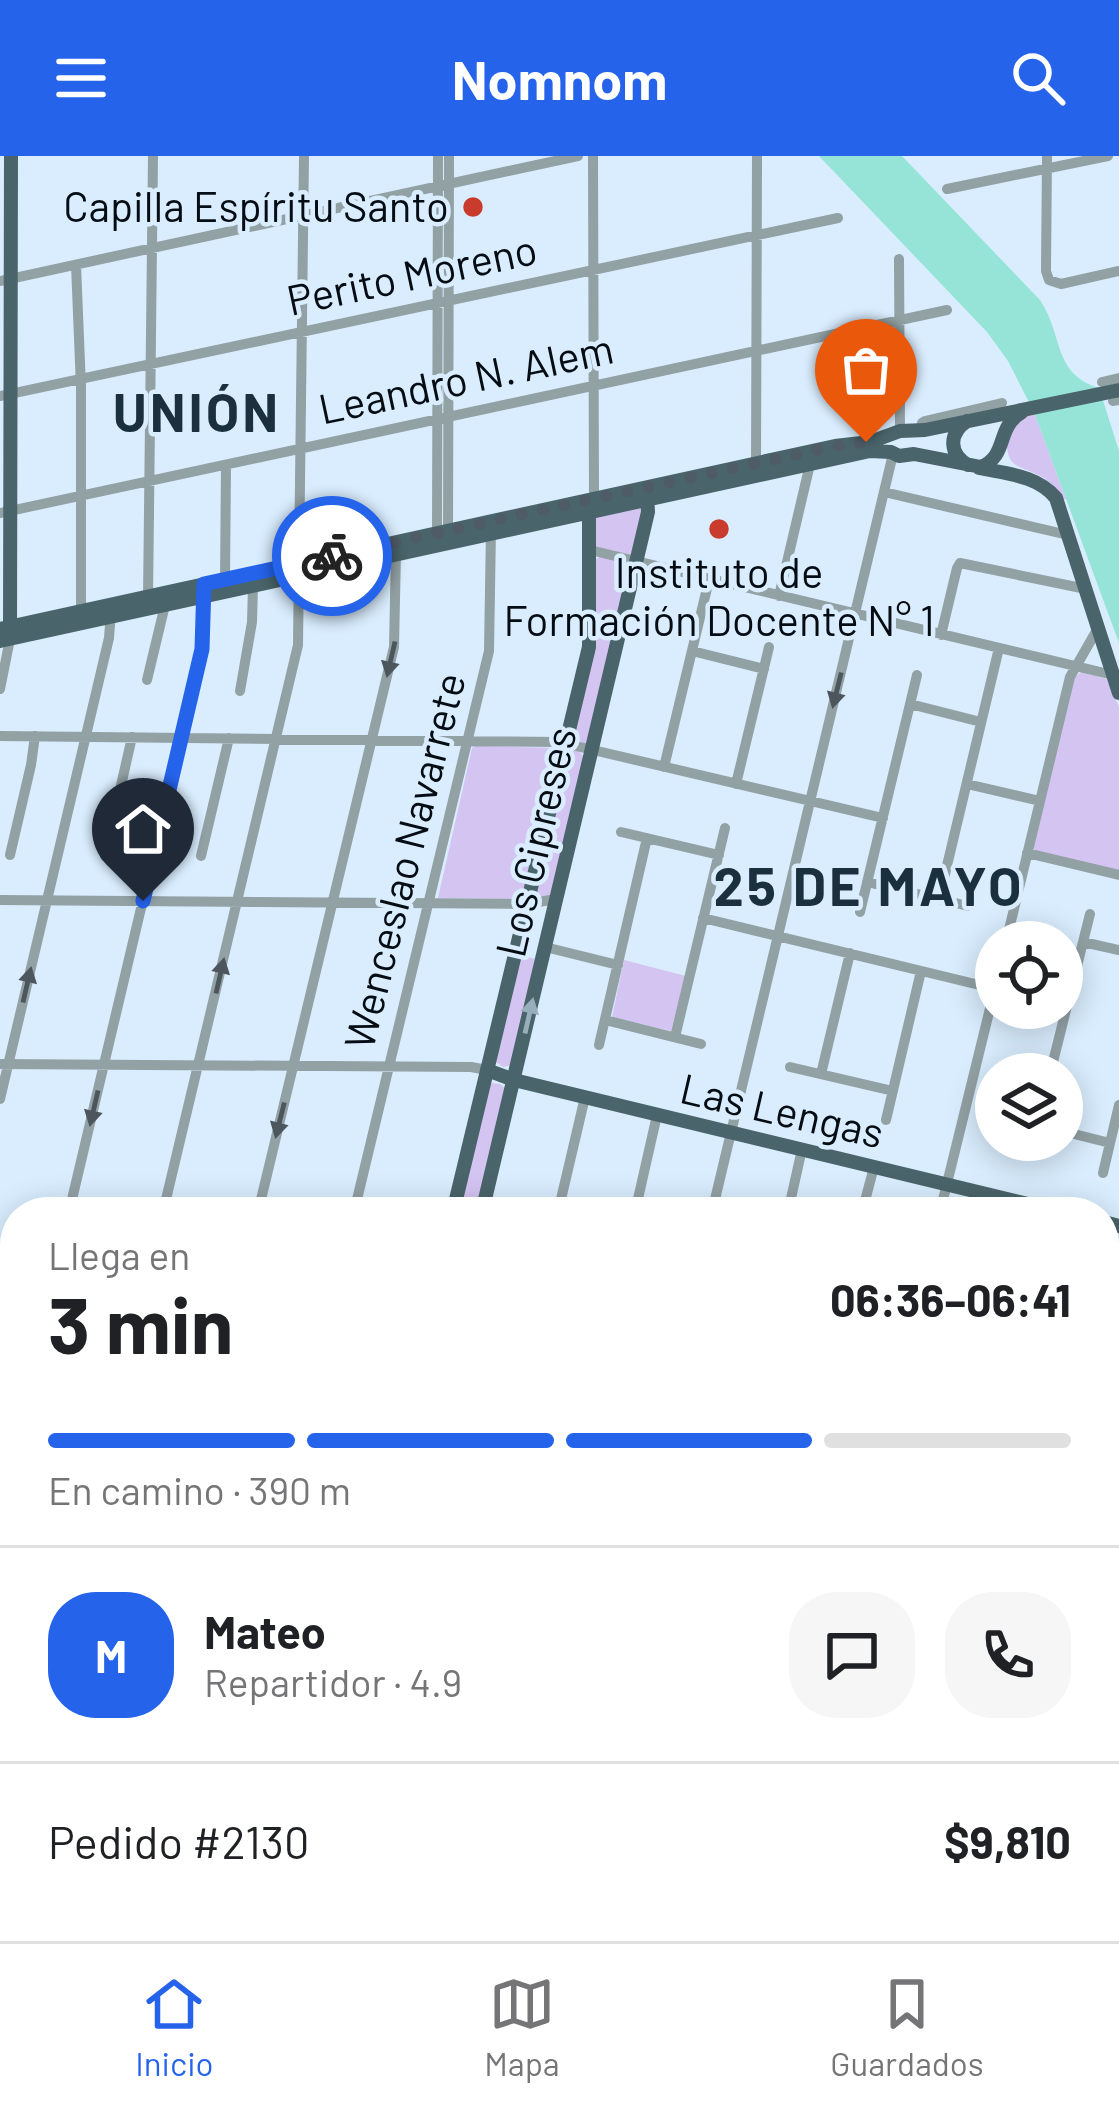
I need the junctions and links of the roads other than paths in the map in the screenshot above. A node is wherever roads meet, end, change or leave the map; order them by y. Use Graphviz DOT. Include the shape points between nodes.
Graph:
graph roads {
  1 [pos="11,156"];
  2 [pos="153,156"];
  3 [pos="304,156"];
  4 [pos="438,156"];
  5 [pos="449,156"];
  6 [pos="578,156"];
  7 [pos="593,156"];
  8 [pos="757,156"];
  9 [pos="1108,156"];
  10 [pos="1047,163"];
  11 [pos="443,185"];
  12 [pos="947,189"];
  13 [pos="6,197"];
  14 [pos="304,215"];
  15 [pos="838,218"];
  16 [pos="757,235"];
  17 [pos="152,248"];
  18 [pos="898,259"];
  19 [pos="76,265"];
  20 [pos="592,270"];
  21 [pos="1119,271"];
  22 [pos="6,280"];
  23 [pos="443,303"];
  24 [pos="947,310"];
  25 [pos="899,320"];
  26 [pos="303,332"];
  27 [pos="757,351"];
  28 [pos="150,364"];
  29 [pos="80,379"];
  30 [pos="1119,379"];
  31 [pos="593,386"];
  32 [pos="1111,393"];
  33 [pos="5,395"];
  34 [pos="1002,403"];
  35 [pos="1032,408"];
  36 [pos="443,419"];
  37 [pos="973,419"];
  38 [pos="904,432"];
  39 [pos="1001,444"];
  40 [pos="301,448"];
  41 [pos="897,453"];
  42 [pos="811,458"];
  43 [pos="226,465"];
  44 [pos="973,467"];
  45 [pos="756,470"];
  46 [pos="1024,477"];
  47 [pos="149,481"];
  48 [pos="884,492"];
  49 [pos="647,494"];
  50 [pos="81,496"];
  51 [pos="591,504"];
  52 [pos="5,512"];
  53 [pos="491,528"];
  54 [pos="1069,535"];
  55 [pos="442,538"];
  56 [pos="396,548"];
  57 [pos="590,550"];
  58 [pos="637,562"];
  59 [pos="300,569"];
  60 [pos="225,580"];
  61 [pos="710,580"];
  62 [pos="253,586"];
  63 [pos="1085,589"];
  64 [pos="204,590"];
  65 [pos="778,596"];
  66 [pos="148,603"];
  67 [pos="165,605"];
  68 [pos="81,611"];
  69 [pos="111,611"];
  70 [pos="855,614"];
  71 [pos="1098,628"];
  72 [pos="5,634"];
  73 [pos="941,634"];
  74 [pos="770,647"];
  75 [pos="999,648"];
  76 [pos="692,651"];
  77 [pos="1075,666"];
  78 [pos="764,669"];
  79 [pos="917,675"];
  80 [pos="1113,675"];
  81 [pos="148,680"];
  82 [pos="0,689"];
  83 [pos="241,691"];
  84 [pos="1119,693"];
  85 [pos="910,704"];
  86 [pos="981,722"];
  87 [pos="0,736"];
  88 [pos="34,736"];
  89 [pos="86,737"];
  90 [pos="132,737"];
  91 [pos="181,738"];
  92 [pos="229,739"];
  93 [pos="276,739"];
  94 [pos="372,740"];
  95 [pos="467,741"];
  96 [pos="566,744"];
  97 [pos="592,750"];
  98 [pos="664,767"];
  99 [pos="736,784"];
  100 [pos="967,784"];
  101 [pos="810,801"];
  102 [pos="1040,801"];
  103 [pos="883,818"];
  104 [pos="725,828"];
  105 [pos="621,832"];
  106 [pos="647,838"];
  107 [pos="1027,853"];
  108 [pos="10,855"];
  109 [pos="719,855"];
  110 [pos="105,856"];
  111 [pos="201,856"];
  112 [pos="1119,875"];
  113 [pos="867,882"];
  114 [pos="0,899"];
  115 [pos="556,899"];
  116 [pos="939,899"];
  117 [pos="47,900"];
  118 [pos="143,901"];
  119 [pos="237,902"];
  120 [pos="333,902"];
  121 [pos="428,903"];
  122 [pos="527,904"];
  123 [pos="968,906"];
  124 [pos="860,912"];
  125 [pos="1090,914"];
  126 [pos="704,918"];
  127 [pos="1011,921"];
  128 [pos="778,936"];
  129 [pos="1083,942"];
  130 [pos="517,946"];
  131 [pos="544,950"];
  132 [pos="1119,950"];
  133 [pos="850,953"];
  134 [pos="618,965"];
  135 [pos="922,971"];
  136 [pos="975,982"];
  137 [pos="605,1020"];
  138 [pos="986,1029"];
  139 [pos="675,1037"];
  140 [pos="701,1044"];
  141 [pos="599,1045"];
  142 [pos="4,1064"];
  143 [pos="104,1064"];
  144 [pos="198,1065"];
  145 [pos="293,1066"];
  146 [pos="389,1066"];
  147 [pos="790,1066"];
  148 [pos="488,1070"];
  149 [pos="821,1074"];
  150 [pos="514,1080"];
  151 [pos="892,1091"];
  152 [pos="585,1097"];
  153 [pos="0,1099"];
  154 [pos="1119,1106"];
  155 [pos="657,1115"];
  156 [pos="886,1120"];
  157 [pos="730,1132"];
  158 [pos="1083,1136"];
  159 [pos="1110,1143"];
  160 [pos="802,1149"];
  161 [pos="874,1167"];
  162 [pos="1103,1173"];
  163 [pos="948,1184"];
  164 [pos="73,1197"];
  165 [pos="167,1197"];
  166 [pos="262,1197"];
  167 [pos="358,1197"];
  168 [pos="457,1197"];
  169 [pos="486,1197"];
  170 [pos="562,1197"];
  171 [pos="638,1197"];
  172 [pos="715,1197"];
  173 [pos="791,1197"];
  174 [pos="866,1197"];
  175 [pos="944,1197"];
  176 [pos="1000,1197"];
  1 -- 13 [label="main road"];
  2 -- 17 [label="street"];
  3 -- 14 [label="street"];
  4 -- 11 [label="street"];
  5 -- 11 [label="street"];
  6 -- 11 [label="street"];
  7 -- 20 [label="street"];
  8 -- 16 [label="street"];
  9 -- 10 [label="street"];
  10 -- 12 [label="street"];
  10 -- 21 [label="street" via="1050,282"];
  11 -- 14 [label="street"];
  11 -- 23 [label="street"];
  13 -- 22 [label="main road"];
  14 -- 17 [label="street"];
  14 -- 26 [label="street"];
  15 -- 16 [label="street, Perito Moreno"];
  16 -- 20 [label="street, Perito Moreno"];
  16 -- 27 [label="street"];
  17 -- 19 [label="street"];
  17 -- 28 [label="street"];
  18 -- 25 [label="street"];
  19 -- 22 [label="street"];
  19 -- 29 [label="street"];
  20 -- 23 [label="street, Perito Moreno"];
  20 -- 31 [label="street"];
  22 -- 33 [label="main road"];
  23 -- 26 [label="street, Perito Moreno"];
  23 -- 36 [label="street"];
  24 -- 25 [label="street, Leandro N. Alem"];
  25 -- 27 [label="street, Leandro N. Alem"];
  25 -- 38 [label="street"];
  26 -- 28 [label="street, Perito Moreno"];
  26 -- 40 [label="street"];
  27 -- 31 [label="street, Leandro N. Alem"];
  27 -- 45 [label="street"];
  28 -- 29 [label="street, Perito Moreno"];
  28 -- 47 [label="street"];
  29 -- 33 [label="street, Perito Moreno"];
  29 -- 50 [label="street"];
  30 -- 32 [label="street"];
  31 -- 36 [label="street, Leandro N. Alem"];
  31 -- 51 [label="street"];
  32 -- 35 [label="main road"];
  33 -- 52 [label="main road"];
  34 -- 38 [label="street"];
  35 -- 37 [label="main road"];
  35 -- 39 [label="main road" via="1011,419"];
  36 -- 40 [label="street, Leandro N. Alem"];
  36 -- 55 [label="street"];
  37 -- 38 [label="main road"];
  37 -- 39 [label="main road" via="993,424"];
  37 -- 44 [label="main road" via="959,426 953,443"];
  38 -- 41 [label="main road" via="888,443"];
  38 -- 41 [label="main road" via="913,444"];
  38 -- 42 [label="main road"];
  39 -- 44 [label="main road" via="991,463"];
  39 -- 46 [label="main road" via="1007,465"];
  40 -- 43 [label="street, Leandro N. Alem"];
  40 -- 59 [label="street"];
  41 -- 42 [label="main road"];
  41 -- 44 [label="main road"];
  41 -- 48 [label="street"];
  42 -- 45 [label="main road"];
  42 -- 65 [label="street"];
  43 -- 47 [label="street, Leandro N. Alem"];
  43 -- 60 [label="street"];
  44 -- 46 [label="main road"];
  45 -- 49 [label="main road"];
  46 -- 54 [label="main road" via="1052,492"];
  47 -- 50 [label="street, Leandro N. Alem"];
  47 -- 66 [label="street"];
  48 -- 54 [label="street"];
  48 -- 70 [label="street"];
  49 -- 51 [label="main road"];
  49 -- 58 [label="main road, Los Cipreses"];
  50 -- 52 [label="street, Leandro N. Alem"];
  50 -- 68 [label="street"];
  51 -- 53 [label="main road"];
  51 -- 57 [label="main road, Los Cipreses"];
  52 -- 72 [label="main road"];
  53 -- 55 [label="main road"];
  53 -- 95 [label="street, Wenceslao Navarrete" via="491,638"];
  54 -- 63 [label="main road"];
  55 -- 56 [label="main road"];
  56 -- 59 [label="main road"];
  56 -- 94 [label="street, one-way" via="396,638"];
  57 -- 58 [label="street"];
  57 -- 96 [label="main road, Los Cipreses" via="590,638"];
  58 -- 61 [label="street"];
  58 -- 97 [label="main road, Los Cipreses"];
  59 -- 60 [label="main road"];
  59 -- 62 [label="main road"];
  59 -- 93 [label="street" via="297,650"];
  60 -- 64 [label="main road"];
  61 -- 65 [label="street"];
  61 -- 76 [label="street"];
  62 -- 64 [label="main road"];
  62 -- 83 [label="street"];
  63 -- 71 [label="main road"];
  63 -- 73 [label="street" via="960,563"];
  64 -- 66 [label="main road"];
  64 -- 67 [label="main road"];
  64 -- 91 [label="street" via="202,649"];
  65 -- 70 [label="street"];
  66 -- 67 [label="main road"];
  66 -- 69 [label="main road"];
  67 -- 81 [label="street"];
  68 -- 69 [label="main road"];
  68 -- 72 [label="main road"];
  69 -- 72 [label="main road"];
  69 -- 89 [label="street"];
  70 -- 73 [label="street"];
  70 -- 101 [label="street, one-way"];
  71 -- 77 [label="street"];
  71 -- 80 [label="main road"];
  72 -- 82 [label="street"];
  73 -- 75 [label="street"];
  74 -- 78 [label="street"];
  75 -- 77 [label="street"];
  75 -- 86 [label="street"];
  76 -- 78 [label="street"];
  76 -- 98 [label="street"];
  77 -- 80 [label="street"];
  77 -- 102 [label="street"];
  78 -- 99 [label="street"];
  79 -- 85 [label="street"];
  80 -- 84 [label="main road"];
  85 -- 86 [label="street"];
  85 -- 103 [label="street"];
  86 -- 100 [label="street"];
  87 -- 88 [label="street"];
  88 -- 89 [label="street"];
  88 -- 108 [label="street"];
  89 -- 90 [label="street"];
  89 -- 117 [label="street"];
  90 -- 91 [label="street"];
  90 -- 110 [label="street"];
  91 -- 92 [label="street"];
  91 -- 118 [label="street"];
  92 -- 93 [label="street"];
  92 -- 111 [label="street"];
  93 -- 94 [label="street"];
  93 -- 119 [label="street"];
  94 -- 95 [label="street"];
  94 -- 120 [label="street"];
  95 -- 96 [label="street"];
  95 -- 121 [label="street, Wenceslao Navarrete"];
  96 -- 97 [label="street"];
  96 -- 122 [label="main road, Los Cipreses"];
  97 -- 98 [label="street"];
  97 -- 115 [label="main road, Los Cipreses"];
  98 -- 99 [label="street"];
  99 -- 101 [label="street"];
  100 -- 102 [label="street"];
  100 -- 116 [label="street"];
  101 -- 103 [label="street"];
  101 -- 128 [label="street"];
  102 -- 107 [label="street"];
  103 -- 113 [label="street"];
  104 -- 109 [label="street"];
  105 -- 106 [label="street"];
  106 -- 109 [label="street"];
  106 -- 134 [label="street"];
  107 -- 112 [label="street"];
  107 -- 127 [label="street"];
  109 -- 126 [label="street"];
  113 -- 116 [label="street"];
  113 -- 124 [label="street"];
  114 -- 117 [label="street"];
  115 -- 122 [label="street"];
  115 -- 131 [label="main road, Los Cipreses"];
  116 -- 123 [label="street"];
  117 -- 118 [label="street"];
  142 -- 117 [label="street, one-way"];
  118 -- 119 [label="street"];
  118 -- 143 [label="street"];
  119 -- 120 [label="street"];
  144 -- 119 [label="street, one-way"];
  120 -- 121 [label="street"];
  120 -- 145 [label="street"];
  121 -- 122 [label="street"];
  121 -- 146 [label="street, Wenceslao Navarrete"];
  122 -- 130 [label="main road, Los Cipreses"];
  125 -- 129 [label="street"];
  126 -- 128 [label="street"];
  126 -- 139 [label="street"];
  128 -- 133 [label="street"];
  128 -- 157 [label="street"];
  129 -- 132 [label="street"];
  130 -- 131 [label="main road" via="538,956"];
  130 -- 148 [label="main road, Los Cipreses"];
  131 -- 134 [label="street"];
  150 -- 131 [label="main road, Los Cipreses, one-way"];
  133 -- 135 [label="street"];
  133 -- 149 [label="street"];
  134 -- 137 [label="street"];
  135 -- 136 [label="street"];
  135 -- 151 [label="street"];
  137 -- 139 [label="street"];
  137 -- 141 [label="street"];
  138 -- 163 [label="street"];
  139 -- 140 [label="street"];
  142 -- 143 [label="street"];
  142 -- 153 [label="street"];
  143 -- 144 [label="street"];
  143 -- 164 [label="street, one-way"];
  144 -- 145 [label="street"];
  144 -- 165 [label="street"];
  145 -- 146 [label="street"];
  145 -- 166 [label="street, one-way"];
  146 -- 148 [label="street"];
  146 -- 167 [label="street, Wenceslao Navarrete"];
  147 -- 149 [label="street"];
  148 -- 150 [label="main road, Las Lengas"];
  148 -- 168 [label="main road, Los Cipreses"];
  149 -- 151 [label="street"];
  150 -- 152 [label="main road, Las Lengas"];
  150 -- 169 [label="main road, Los Cipreses"];
  151 -- 156 [label="street"];
  152 -- 155 [label="main road, Las Lengas"];
  152 -- 170 [label="street"];
  154 -- 159 [label="street"];
  155 -- 157 [label="main road, Las Lengas"];
  155 -- 171 [label="street"];
  157 -- 160 [label="main road, Las Lengas"];
  157 -- 172 [label="street"];
  158 -- 159 [label="street"];
  159 -- 162 [label="street"];
  160 -- 161 [label="main road, Las Lengas"];
  160 -- 173 [label="street"];
  161 -- 163 [label="main road, Las Lengas"];
  161 -- 174 [label="street"];
  163 -- 175 [label="street"];
  163 -- 176 [label="main road, Las Lengas"];
}
